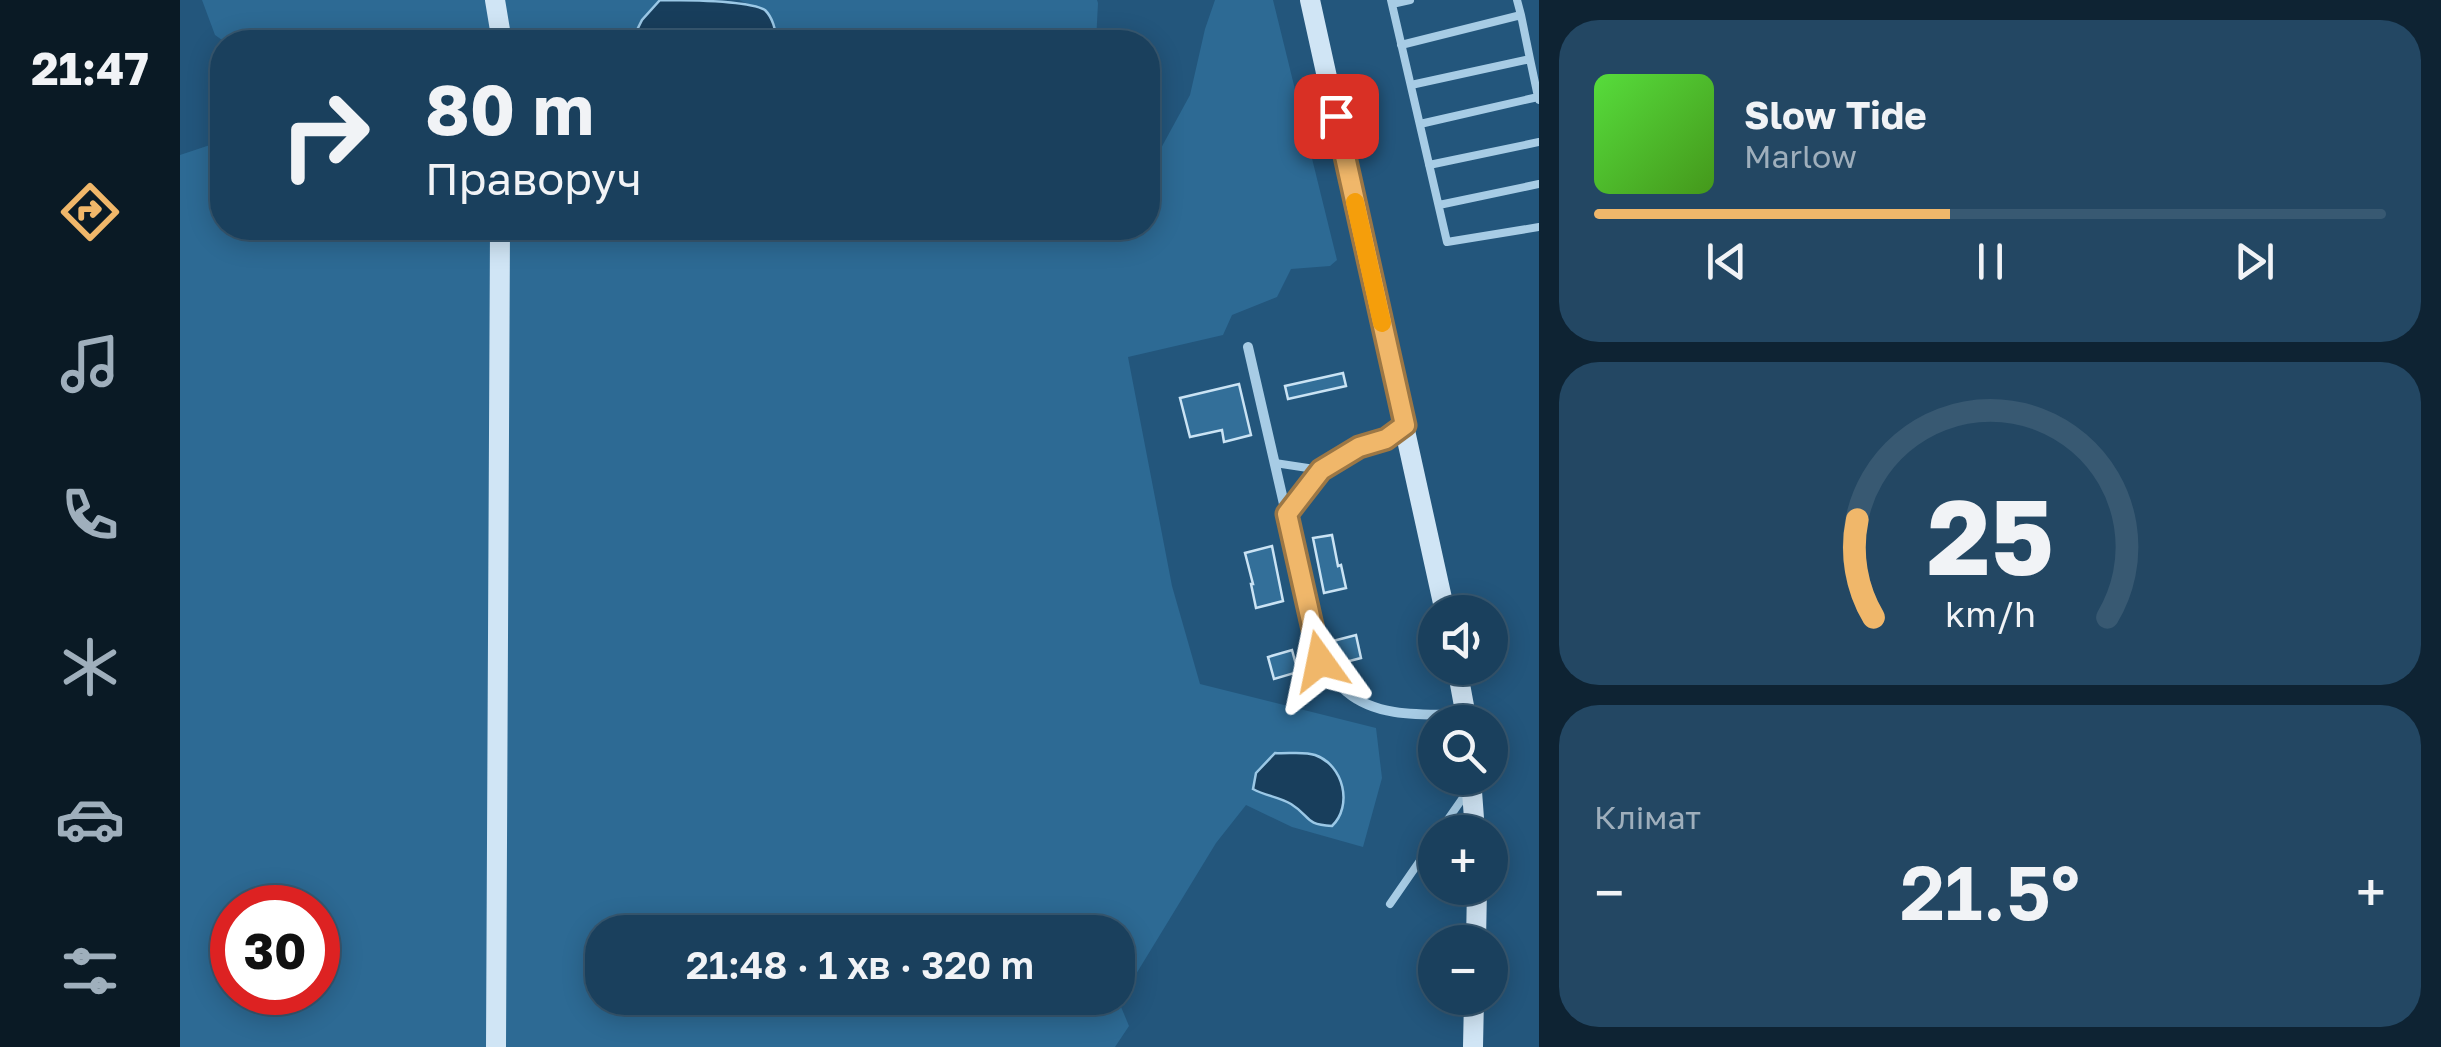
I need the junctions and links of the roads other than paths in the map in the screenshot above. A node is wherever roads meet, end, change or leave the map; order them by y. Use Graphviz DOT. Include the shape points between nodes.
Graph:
graph roads {
  1 [pos="494,0"];
  2 [pos="1310,0"];
  3 [pos="1410,0"];
  4 [pos="1517,0"];
  5 [pos="1392,2"];
  6 [pos="1522,15"];
  7 [pos="500,30"];
  8 [pos="1402,45"];
  9 [pos="1530,59"];
  10 [pos="1411,85"];
  11 [pos="1538,99"];
  12 [pos="1420,124"];
  13 [pos="1538,142"];
  14 [pos="1429,165"];
  15 [pos="1538,184"];
  16 [pos="1438,205"];
  17 [pos="1538,227"];
  18 [pos="500,240"];
  19 [pos="1248,347"];
  20 [pos="1405,425"];
  21 [pos="1275,463"];
  22 [pos="1321,470"];
  23 [pos="1287,514"];
  24 [pos="1441,595"];
  25 [pos="1418,715"];
  26 [pos="1418,867"];
  27 [pos="1390,904"];
  28 [pos="1474,1015"];
  29 [pos="496,1047"];
  30 [pos="1473,1047"];
  1 -- 7 [label="main road"];
  2 -- 20 [label="main road"];
  3 -- 5 [label="lane"];
  4 -- 6 [label="lane"];
  5 -- 8 [label="lane"];
  6 -- 8 [label="lane"];
  6 -- 9 [label="lane"];
  8 -- 10 [label="lane"];
  9 -- 10 [label="lane"];
  9 -- 11 [label="lane"];
  10 -- 12 [label="lane"];
  11 -- 12 [label="lane"];
  12 -- 14 [label="lane"];
  13 -- 14 [label="lane"];
  14 -- 16 [label="lane"];
  15 -- 16 [label="lane"];
  16 -- 17 [label="lane" via="1447,242"];
  18 -- 29 [label="main road"];
  19 -- 21 [label="street"];
  20 -- 22 [label="lane"];
  20 -- 24 [label="main road"];
  21 -- 22 [label="lane"];
  21 -- 23 [label="street"];
  22 -- 23 [label="lane"];
  23 -- 25 [label="street" via="1320,661 1351,696"];
  26 -- 27 [label="lane"];
  28 -- 30 [label="main road"];
}
